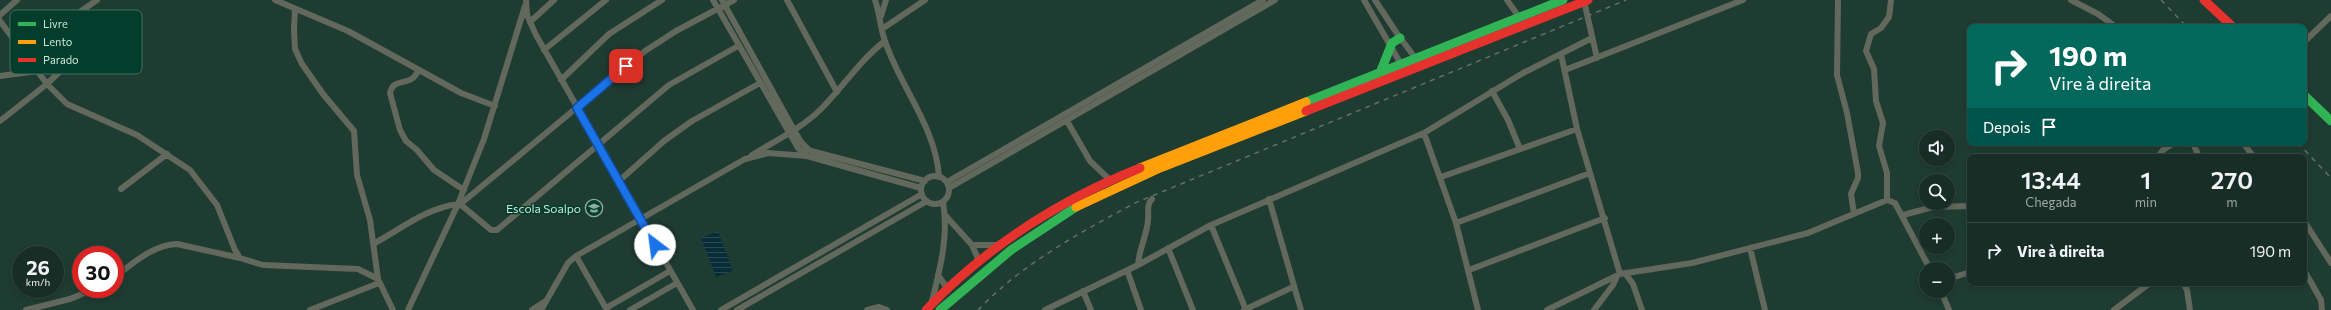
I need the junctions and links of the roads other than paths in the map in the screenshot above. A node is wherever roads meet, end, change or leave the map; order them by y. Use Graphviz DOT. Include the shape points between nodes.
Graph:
graph roads {
  1 [pos="17,0"];
  2 [pos="97,0"];
  3 [pos="275,0"];
  4 [pos="554,0"];
  5 [pos="606,0"];
  6 [pos="662,0"];
  7 [pos="713,0"];
  8 [pos="734,0"];
  9 [pos="787,0"];
  10 [pos="875,0"];
  11 [pos="886,0"];
  12 [pos="925,0"];
  13 [pos="1263,0"];
  14 [pos="1275,0"];
  15 [pos="1364,0"];
  16 [pos="1375,0"];
  17 [pos="1507,0"];
  18 [pos="1563,0"];
  19 [pos="1743,0"];
  20 [pos="1838,0"];
  21 [pos="1891,0"];
  22 [pos="2071,0"];
  23 [pos="2204,0"];
  24 [pos="2213,0"];
  25 [pos="1586,1"];
  26 [pos="525,2"];
  27 [pos="723,2"];
  28 [pos="718,9"];
  29 [pos="83,10"];
  30 [pos="295,10"];
  31 [pos="0,15"];
  32 [pos="880,16"];
  33 [pos="2331,16"];
  34 [pos="1519,17"];
  35 [pos="732,19"];
  36 [pos="0,21"];
  37 [pos="530,22"];
  38 [pos="726,23"];
  39 [pos="2112,24"];
  40 [pos="2230,24"];
  41 [pos="2239,24"];
  42 [pos="882,29"];
  43 [pos="3,31"];
  44 [pos="739,31"];
  45 [pos="733,35"];
  46 [pos="1400,38"];
  47 [pos="1592,38"];
  48 [pos="2307,39"];
  49 [pos="885,41"];
  50 [pos="738,46"];
  51 [pos="1391,47"];
  52 [pos="544,50"];
  53 [pos="1561,54"];
  54 [pos="753,56"];
  55 [pos="1597,58"];
  56 [pos="747,60"];
  57 [pos="1418,62"];
  58 [pos="1404,68"];
  59 [pos="760,69"];
  60 [pos="419,70"];
  61 [pos="1565,70"];
  62 [pos="754,73"];
  63 [pos="1380,73"];
  64 [pos="15,74"];
  65 [pos="39,74"];
  66 [pos="57,74"];
  67 [pos="0,76"];
  68 [pos="561,80"];
  69 [pos="760,83"];
  70 [pos="47,84"];
  71 [pos="2307,89"];
  72 [pos="1492,91"];
  73 [pos="837,92"];
  74 [pos="774,94"];
  75 [pos="768,98"];
  76 [pos="2307,98"];
  77 [pos="495,106"];
  78 [pos="577,108"];
  79 [pos="783,110"];
  80 [pos="2331,111"];
  81 [pos="777,113"];
  82 [pos="1067,120"];
  83 [pos="2331,120"];
  84 [pos="0,121"];
  85 [pos="1577,129"];
  86 [pos="791,132"];
  87 [pos="1424,133"];
  88 [pos="597,144"];
  89 [pos="2169,146"];
  90 [pos="2245,146"];
  91 [pos="1520,149"];
  92 [pos="167,154"];
  93 [pos="2160,154"];
  94 [pos="2252,154"];
  95 [pos="807,156"];
  96 [pos="745,159"];
  97 [pos="1590,174"];
  98 [pos="939,177"];
  99 [pos="1441,177"];
  100 [pos="1110,180"];
  101 [pos="619,181"];
  102 [pos="925,181"];
  103 [pos="948,185"];
  104 [pos="121,190"];
  105 [pos="464,190"];
  106 [pos="922,191"];
  107 [pos="1152,199"];
  108 [pos="1269,199"];
  109 [pos="1887,200"];
  110 [pos="927,201"];
  111 [pos="942,202"];
  112 [pos="459,205"];
  113 [pos="1967,206"];
  114 [pos="1854,214"];
  115 [pos="945,215"];
  116 [pos="1903,215"];
  117 [pos="1605,218"];
  118 [pos="640,220"];
  119 [pos="1456,223"];
  120 [pos="1211,225"];
  121 [pos="2307,226"];
  122 [pos="375,243"];
  123 [pos="972,245"];
  124 [pos="999,245"];
  125 [pos="1168,248"];
  126 [pos="1750,248"];
  127 [pos="576,256"];
  128 [pos="240,258"];
  129 [pos="979,261"];
  130 [pos="1926,262"];
  131 [pos="2331,263"];
  132 [pos="1138,265"];
  133 [pos="124,269"];
  134 [pos="1127,270"];
  135 [pos="1469,270"];
  136 [pos="670,271"];
  137 [pos="1967,273"];
  138 [pos="1621,274"];
  139 [pos="938,275"];
  140 [pos="2307,275"];
  141 [pos="1955,277"];
  142 [pos="379,281"];
  143 [pos="677,283"];
  144 [pos="2146,286"];
  145 [pos="2184,286"];
  146 [pos="1294,287"];
  147 [pos="947,288"];
  148 [pos="1083,291"];
  149 [pos="74,298"];
  150 [pos="1944,298"];
  151 [pos="545,302"];
  152 [pos="929,307"];
  153 [pos="607,309"];
  154 [pos="26,310"];
  155 [pos="310,310"];
  156 [pos="394,310"];
  157 [pos="408,310"];
  158 [pos="532,310"];
  159 [pos="541,310"];
  160 [pos="630,310"];
  161 [pos="693,310"];
  162 [pos="721,310"];
  163 [pos="737,310"];
  164 [pos="867,310"];
  165 [pos="887,310"];
  166 [pos="940,310"];
  167 [pos="1045,310"];
  168 [pos="1091,310"];
  169 [pos="1141,310"];
  170 [pos="1192,310"];
  171 [pos="1245,310"];
  172 [pos="1301,310"];
  173 [pos="1478,310"];
  174 [pos="1547,310"];
  175 [pos="1594,310"];
  176 [pos="1642,310"];
  177 [pos="1765,310"];
  178 [pos="1949,310"];
  179 [pos="2114,310"];
  180 [pos="2190,310"];
  181 [pos="2322,310"];
  1 -- 31 [label="street"];
  2 -- 29 [label="street"];
  3 -- 30 [label="street"];
  4 -- 37 [label="street"];
  5 -- 52 [label="street"];
  6 -- 68 [label="street" via="610,34"];
  7 -- 28 [label="street"];
  8 -- 27 [label="street"];
  9 -- 73 [label="street"];
  10 -- 32 [label="street"];
  11 -- 32 [label="street"];
  12 -- 42 [label="street"];
  13 -- 103 [label="street"];
  14 -- 82 [label="street"];
  15 -- 51 [label="street"];
  16 -- 46 [label="street"];
  17 -- 34 [label="street"];
  18 -- 34 [label="highway"];
  19 -- 55 [label="street"];
  20 -- 114 [label="street" via="1837,75 1848,113 1858,173 1851,194"];
  21 -- 109 [label="street" via="1889,17 1881,28 1871,34 1866,50 1874,69 1876,101 1882,119 1879,146 1887,173"];
  22 -- 39 [label="street"];
  23 -- 40 [label="highway"];
  24 -- 41 [label="highway"];
  25 -- 47 [label="street"];
  25 -- 57 [label="highway"];
  26 -- 37 [label="street"];
  26 -- 77 [label="street"];
  27 -- 28 [label="street"];
  27 -- 35 [label="street"];
  28 -- 38 [label="street"];
  28 -- 78 [label="street" via="645,51"];
  30 -- 60 [label="street" via="348,31"];
  30 -- 122 [label="street" via="295,49 302,64 354,131 357,175 367,204"];
  32 -- 42 [label="street"];
  33 -- 48 [label="street"];
  34 -- 57 [label="highway"];
  35 -- 38 [label="street"];
  35 -- 44 [label="street"];
  36 -- 43 [label="street"];
  37 -- 52 [label="street"];
  38 -- 45 [label="street"];
  42 -- 49 [label="street"];
  44 -- 45 [label="street"];
  44 -- 54 [label="street"];
  45 -- 50 [label="street"];
  46 -- 51 [label="highway" via="1394,41"];
  46 -- 57 [label="street"];
  47 -- 53 [label="street"];
  47 -- 55 [label="street"];
  49 -- 73 [label="street" via="867,57"];
  49 -- 98 [label="street" via="930,136 939,164"];
  50 -- 56 [label="street"];
  50 -- 88 [label="street" via="669,85"];
  51 -- 58 [label="street"];
  51 -- 63 [label="highway"];
  52 -- 68 [label="street"];
  53 -- 61 [label="street"];
  53 -- 72 [label="street"];
  54 -- 56 [label="street"];
  54 -- 59 [label="street"];
  55 -- 61 [label="street"];
  56 -- 62 [label="street"];
  57 -- 58 [label="highway"];
  58 -- 63 [label="highway"];
  58 -- 166 [label="highway" via="1090,200 1052,221 1019,244 957,293"];
  59 -- 62 [label="street"];
  59 -- 74 [label="street"];
  60 -- 77 [label="street"];
  60 -- 105 [label="street" via="413,79 396,83 390,93 400,130 406,141 417,150 428,165"];
  61 -- 85 [label="street"];
  62 -- 69 [label="street"];
  63 -- 100 [label="highway"];
  64 -- 67 [label="street"];
  65 -- 70 [label="street"];
  66 -- 70 [label="street"];
  68 -- 78 [label="street"];
  69 -- 75 [label="street"];
  69 -- 101 [label="street" via="692,120"];
  70 -- 84 [label="street"];
  70 -- 92 [label="street" via="74,109 137,135"];
  71 -- 80 [label="highway"];
  72 -- 87 [label="street"];
  72 -- 91 [label="street"];
  73 -- 86 [label="street" via="821,110"];
  74 -- 75 [label="street"];
  74 -- 79 [label="street"];
  75 -- 81 [label="street"];
  76 -- 83 [label="highway"];
  77 -- 105 [label="street"];
  78 -- 88 [label="street"];
  78 -- 112 [label="street"];
  79 -- 81 [label="street"];
  79 -- 86 [label="street"];
  81 -- 86 [label="street"];
  82 -- 100 [label="street" via="1090,162"];
  82 -- 103 [label="street"];
  85 -- 91 [label="street"];
  85 -- 97 [label="street"];
  86 -- 95 [label="street" via="794,144"];
  86 -- 96 [label="street"];
  86 -- 102 [label="street" via="809,150"];
  87 -- 99 [label="street"];
  87 -- 108 [label="street"];
  88 -- 101 [label="street"];
  88 -- 112 [label="street" via="497,230 491,230"];
  89 -- 93 [label="street"];
  90 -- 94 [label="street"];
  91 -- 99 [label="street"];
  92 -- 104 [label="street"];
  92 -- 128 [label="street" via="190,170 210,195 217,205"];
  95 -- 96 [label="street" via="768,152"];
  95 -- 106 [label="street"];
  96 -- 118 [label="street"];
  97 -- 117 [label="street"];
  97 -- 119 [label="street"];
  98 -- 102 [label="street" via="931,176"];
  98 -- 103 [label="street"];
  99 -- 119 [label="street"];
  100 -- 124 [label="highway" via="1065,203"];
  101 -- 118 [label="street"];
  102 -- 106 [label="street"];
  103 -- 111 [label="street" via="948,196"];
  105 -- 112 [label="street"];
  106 -- 110 [label="street"];
  106 -- 162 [label="street"];
  107 -- 132 [label="street"];
  108 -- 120 [label="street"];
  108 -- 146 [label="street"];
  109 -- 114 [label="street"];
  109 -- 116 [label="street" via="1895,203"];
  110 -- 111 [label="street" via="934,204"];
  110 -- 163 [label="street"];
  111 -- 115 [label="street"];
  112 -- 122 [label="street" via="441,206 431,210"];
  112 -- 157 [label="street"];
  113 -- 116 [label="street" via="1933,207"];
  114 -- 126 [label="street" via="1808,232"];
  115 -- 123 [label="street"];
  115 -- 139 [label="street"];
  116 -- 130 [label="street"];
  117 -- 135 [label="street"];
  117 -- 138 [label="street"];
  118 -- 127 [label="street"];
  118 -- 136 [label="street"];
  119 -- 135 [label="street"];
  120 -- 125 [label="street"];
  120 -- 171 [label="street"];
  121 -- 131 [label="street"];
  122 -- 142 [label="street"];
  123 -- 124 [label="street"];
  123 -- 129 [label="street"];
  124 -- 129 [label="highway"];
  125 -- 132 [label="street"];
  125 -- 170 [label="street"];
  126 -- 138 [label="street" via="1692,263"];
  126 -- 177 [label="street"];
  127 -- 151 [label="street" via="568,263"];
  127 -- 153 [label="street"];
  128 -- 133 [label="street" via="177,244 169,245"];
  128 -- 142 [label="street" via="263,265 358,269"];
  129 -- 147 [label="highway"];
  132 -- 134 [label="street"];
  134 -- 148 [label="street"];
  134 -- 169 [label="street"];
  135 -- 173 [label="street"];
  136 -- 143 [label="street"];
  136 -- 153 [label="street"];
  137 -- 141 [label="street"];
  138 -- 174 [label="street"];
  138 -- 175 [label="street"];
  138 -- 176 [label="street" via="1633,284"];
  139 -- 147 [label="street"];
  139 -- 152 [label="street"];
  140 -- 181 [label="street" via="2321,300"];
  142 -- 155 [label="street"];
  142 -- 156 [label="street"];
  143 -- 160 [label="street"];
  143 -- 161 [label="street"];
  144 -- 179 [label="street"];
  145 -- 180 [label="street"];
  146 -- 171 [label="street"];
  146 -- 172 [label="street"];
  147 -- 152 [label="highway"];
  148 -- 167 [label="street"];
  148 -- 168 [label="street"];
  149 -- 154 [label="street"];
  150 -- 178 [label="street"];
  151 -- 158 [label="street"];
  151 -- 159 [label="street"];
  164 -- 165 [label="street" via="879,307"];
}
